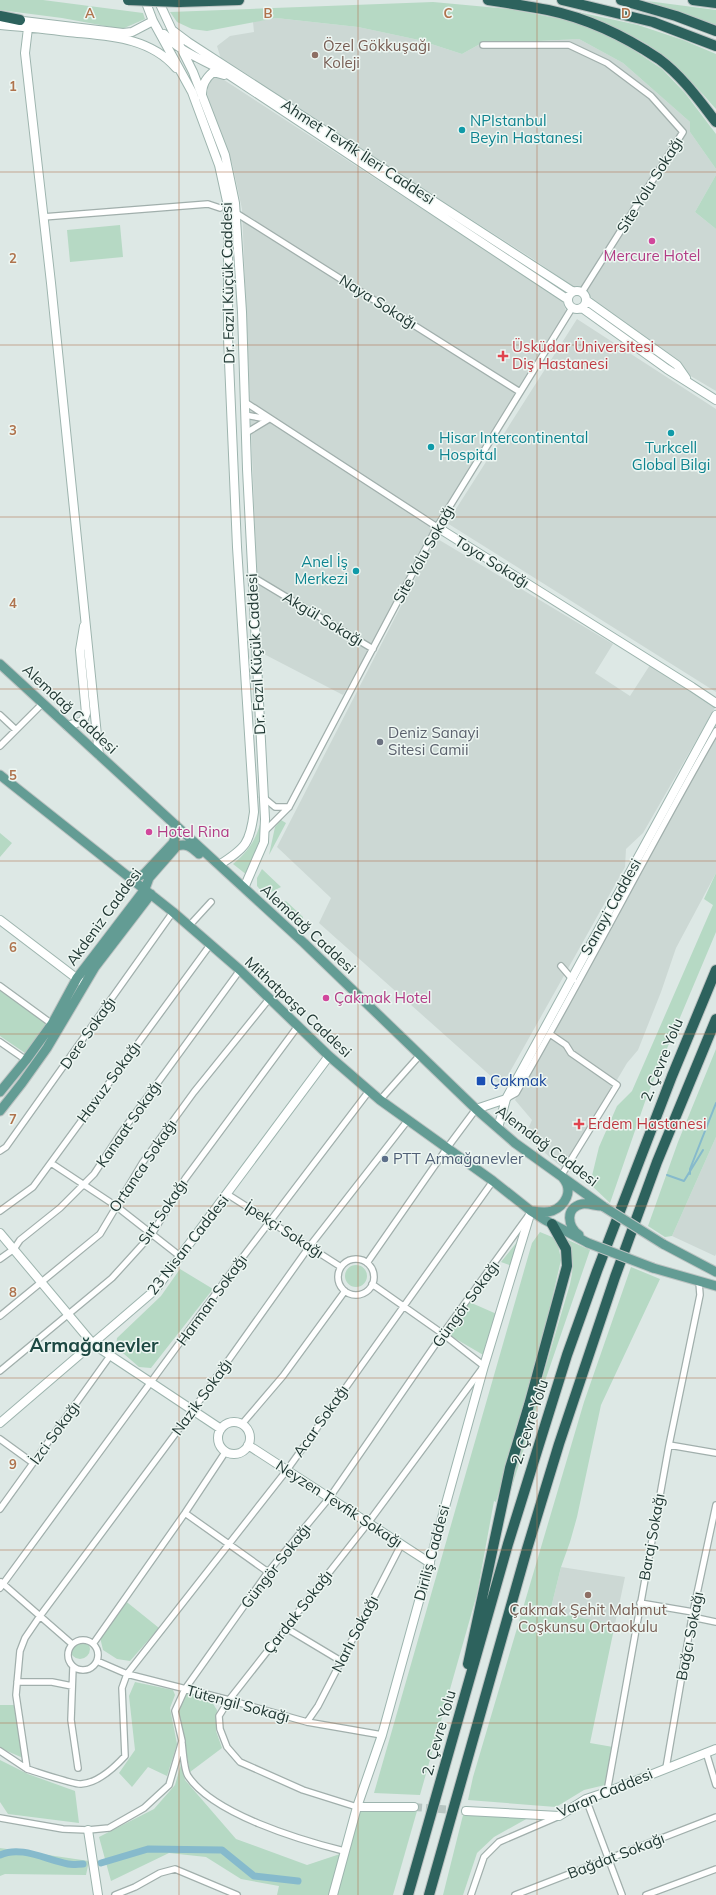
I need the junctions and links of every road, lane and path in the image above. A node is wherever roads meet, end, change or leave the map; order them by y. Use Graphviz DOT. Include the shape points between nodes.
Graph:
graph roads {
  1 [pos="128,0"];
  2 [pos="145,0"];
  3 [pos="158,0"];
  4 [pos="239,0"];
  5 [pos="488,0"];
  6 [pos="562,0"];
  7 [pos="621,0"];
  8 [pos="693,0"];
  9 [pos="716,3"];
  10 [pos="0,17"];
  11 [pos="20,20"];
  12 [pos="153,21"];
  13 [pos="0,25"];
  14 [pos="28,28"];
  15 [pos="172,30"];
  16 [pos="716,31"];
  17 [pos="483,45"];
  18 [pos="716,46"];
  19 [pos="181,49"];
  20 [pos="187,81"];
  21 [pos="237,82"];
  22 [pos="203,101"];
  23 [pos="716,122"];
  24 [pos="220,208"];
  25 [pos="236,213"];
  26 [pos="43,217"];
  27 [pos="582,292"];
  28 [pos="570,295"];
  29 [pos="586,300"];
  30 [pos="572,308"];
  31 [pos="582,308"];
  32 [pos="689,382"];
  33 [pos="520,392"];
  34 [pos="716,400"];
  35 [pos="245,402"];
  36 [pos="232,416"];
  37 [pos="245,416"];
  38 [pos="269,419"];
  39 [pos="246,433"];
  40 [pos="437,527"];
  41 [pos="252,577"];
  42 [pos="85,620"];
  43 [pos="373,649"];
  44 [pos="0,664"];
  45 [pos="43,703"];
  46 [pos="716,703"];
  47 [pos="0,715"];
  48 [pos="716,715"];
  49 [pos="67,726"];
  50 [pos="16,730"];
  51 [pos="716,731"];
  52 [pos="0,746"];
  53 [pos="99,755"];
  54 [pos="0,775"];
  55 [pos="263,797"];
  56 [pos="289,807"];
  57 [pos="176,825"];
  58 [pos="265,831"];
  59 [pos="219,865"];
  60 [pos="129,876"];
  61 [pos="244,888"];
  62 [pos="148,892"];
  63 [pos="211,902"];
  64 [pos="259,902"];
  65 [pos="173,912"];
  66 [pos="0,920"];
  67 [pos="189,926"];
  68 [pos="210,945"];
  69 [pos="561,966"];
  70 [pos="240,970"];
  71 [pos="716,970"];
  72 [pos="81,981"];
  73 [pos="574,981"];
  74 [pos="0,986"];
  75 [pos="269,999"];
  76 [pos="716,1019"];
  77 [pos="52,1024"];
  78 [pos="298,1026"];
  79 [pos="550,1034"];
  80 [pos="0,1042"];
  81 [pos="420,1055"];
  82 [pos="329,1056"];
  83 [pos="26,1060"];
  84 [pos="369,1091"];
  85 [pos="0,1092"];
  86 [pos="506,1099"];
  87 [pos="380,1100"];
  88 [pos="0,1109"];
  89 [pos="476,1109"];
  90 [pos="408,1120"];
  91 [pos="498,1128"];
  92 [pos="447,1148"];
  93 [pos="0,1151"];
  94 [pos="51,1162"];
  95 [pos="561,1176"];
  96 [pos="493,1181"];
  97 [pos="84,1184"];
  98 [pos="227,1194"];
  99 [pos="116,1206"];
  100 [pos="604,1207"];
  101 [pos="0,1211"];
  102 [pos="531,1211"];
  103 [pos="271,1221"];
  104 [pos="552,1224"];
  105 [pos="0,1233"];
  106 [pos="152,1234"];
  107 [pos="588,1242"];
  108 [pos="309,1247"];
  109 [pos="14,1249"];
  110 [pos="181,1257"];
  111 [pos="0,1259"];
  112 [pos="367,1263"];
  113 [pos="341,1267"];
  114 [pos="716,1272"];
  115 [pos="699,1282"];
  116 [pos="41,1283"];
  117 [pos="372,1284"];
  118 [pos="716,1286"];
  119 [pos="345,1291"];
  120 [pos="402,1306"];
  121 [pos="68,1315"];
  122 [pos="0,1316"];
  123 [pos="443,1334"];
  124 [pos="93,1344"];
  125 [pos="110,1356"];
  126 [pos="484,1366"];
  127 [pos="0,1370"];
  128 [pos="150,1382"];
  129 [pos="193,1410"];
  130 [pos="0,1422"];
  131 [pos="242,1424"];
  132 [pos="221,1429"];
  133 [pos="0,1439"];
  134 [pos="248,1444"];
  135 [pos="668,1446"];
  136 [pos="226,1451"];
  137 [pos="716,1454"];
  138 [pos="33,1463"];
  139 [pos="287,1470"];
  140 [pos="330,1497"];
  141 [pos="716,1505"];
  142 [pos="0,1509"];
  143 [pos="185,1513"];
  144 [pos="368,1523"];
  145 [pos="229,1544"];
  146 [pos="401,1545"];
  147 [pos="430,1564"];
  148 [pos="268,1572"];
  149 [pos="1,1584"];
  150 [pos="640,1603"];
  151 [pos="693,1615"];
  152 [pos="40,1616"];
  153 [pos="716,1622"];
  154 [pos="286,1628"];
  155 [pos="72,1644"];
  156 [pos="93,1644"];
  157 [pos="97,1661"];
  158 [pos="341,1661"];
  159 [pos="73,1667"];
  160 [pos="127,1674"];
  161 [pos="17,1682"];
  162 [pos="72,1686"];
  163 [pos="185,1689"];
  164 [pos="229,1700"];
  165 [pos="307,1722"];
  166 [pos="382,1735"];
  167 [pos="182,1741"];
  168 [pos="716,1749"];
  169 [pos="0,1751"];
  170 [pos="706,1752"];
  171 [pos="78,1768"];
  172 [pos="666,1768"];
  173 [pos="27,1769"];
  174 [pos="716,1785"];
  175 [pos="439,1787"];
  176 [pos="607,1792"];
  177 [pos="586,1799"];
  178 [pos="357,1807"];
  179 [pos="414,1807"];
  180 [pos="466,1811"];
  181 [pos="559,1816"];
  182 [pos="716,1817"];
  183 [pos="0,1818"];
  184 [pos="88,1830"];
  185 [pos="344,1851"];
  186 [pos="609,1860"];
  187 [pos="716,1869"];
  188 [pos="227,1893"];
  189 [pos="98,1895"];
  190 [pos="115,1895"];
  191 [pos="237,1895"];
  192 [pos="333,1895"];
  193 [pos="408,1895"];
  194 [pos="429,1895"];
  195 [pos="471,1895"];
  196 [pos="515,1895"];
  197 [pos="622,1895"];
  198 [pos="646,1895"];
  1 -- 4 [label="highway, bridge"];
  2 -- 12 [label="street"];
  3 -- 15 [label="street, Ahmet Tevfik İleri Caddesi"];
  5 -- 23 [label="highway" via="549,10 589,22 624,39 660,60 690,89"];
  6 -- 18 [label="highway" via="653,22"];
  7 -- 16 [label="highway"];
  8 -- 9 [label="highway"];
  10 -- 11 [label="highway"];
  11 -- 12 [label="street" via="124,33 132,32"];
  12 -- 19 [label="street" via="165,36"];
  12 -- 20 [label="street, Dr. Fazıl Küçük Caddesi"];
  13 -- 14 [label="street"];
  14 -- 20 [label="street" via="98,35 140,43 154,49 170,61"];
  14 -- 26 [label="street" via="24,53"];
  15 -- 19 [label="street, Dr. Fazıl Küçük Caddesi"];
  15 -- 28 [label="street, Ahmet Tevfik İleri Caddesi"];
  17 -- 27 [label="street, Site Yolu Sokağı" via="569,45 607,62 645,91 683,132"];
  19 -- 21 [label="street, Ahmet Tevfik İleri Caddesi" via="214,66"];
  19 -- 22 [label="street, Dr. Fazıl Küçük Caddesi" via="193,72"];
  20 -- 36 [label="street, Dr. Fazıl Küçük Caddesi" via="219,165 228,206"];
  21 -- 22 [label="street" via="213,72 203,84"];
  21 -- 28 [label="street, Ahmet Tevfik İleri Caddesi"];
  22 -- 25 [label="street, Dr. Fazıl Küçük Caddesi" via="228,164"];
  24 -- 26 [label="street" via="208,204"];
  25 -- 33 [label="street, Naya Sokağı"];
  25 -- 35 [label="street, Dr. Fazıl Küçük Caddesi"];
  26 -- 42 [label="street"];
  27 -- 28 [label="street" via="577,290"];
  27 -- 29 [label="street"];
  28 -- 30 [label="street" via="568,304"];
  29 -- 31 [label="street"];
  29 -- 32 [label="street" via="677,365"];
  30 -- 31 [label="street"];
  30 -- 33 [label="street, Site Yolu Sokağı"];
  31 -- 32 [label="street"];
  32 -- 34 [label="street"];
  33 -- 40 [label="street, Site Yolu Sokağı"];
  35 -- 37 [label="street, Dr. Fazıl Küçük Caddesi"];
  35 -- 38 [label="street, Toya Sokağı"];
  36 -- 37 [label="street"];
  36 -- 59 [label="street, Dr. Fazıl Küçük Caddesi" via="237,547 254,812 252,831 247,842 240,852"];
  37 -- 38 [label="street, Toya Sokağı"];
  37 -- 39 [label="street, Dr. Fazıl Küçük Caddesi"];
  38 -- 39 [label="street"];
  38 -- 40 [label="street, Toya Sokağı"];
  39 -- 41 [label="street, Dr. Fazıl Küçük Caddesi"];
  40 -- 43 [label="street, Site Yolu Sokağı"];
  40 -- 46 [label="street, Toya Sokağı"];
  41 -- 43 [label="street, Akgül Sokağı"];
  41 -- 55 [label="street, Dr. Fazıl Küçük Caddesi"];
  42 -- 49 [label="street" via="80,650 86,713 82,721"];
  42 -- 53 [label="street"];
  43 -- 56 [label="street, Site Yolu Sokağı"];
  44 -- 45 [label="main road, Alemdağ Caddesi"];
  45 -- 49 [label="main road, Alemdağ Caddesi"];
  45 -- 50 [label="street"];
  47 -- 50 [label="street"];
  48 -- 73 [label="street, Sanayi Caddesi"];
  49 -- 53 [label="main road, Alemdağ Caddesi"];
  50 -- 52 [label="street"];
  51 -- 73 [label="street, Sanayi Caddesi"];
  53 -- 57 [label="main road, Alemdağ Caddesi"];
  54 -- 60 [label="main road, Mithatpaşa Caddesi"];
  55 -- 56 [label="street" via="275,807"];
  55 -- 58 [label="street, Dr. Fazıl Küçük Caddesi"];
  56 -- 58 [label="street, Site Yolu Sokağı"];
  57 -- 59 [label="main road, Alemdağ Caddesi"];
  57 -- 60 [label="main road, Akdeniz Caddesi" via="173,843 144,874 135,878"];
  58 -- 61 [label="street, Dr. Fazıl Küçük Caddesi" via="261,853"];
  59 -- 61 [label="main road, Alemdağ Caddesi"];
  60 -- 62 [label="main road, Mithatpaşa Caddesi"];
  61 -- 64 [label="main road, Alemdağ Caddesi"];
  62 -- 64 [label="main road, Akdeniz Caddesi" via="149,878 178,846 184,844 191,847 245,895"];
  62 -- 65 [label="main road, Mithatpaşa Caddesi"];
  62 -- 72 [label="main road, Akdeniz Caddesi"];
  63 -- 67 [label="street"];
  64 -- 81 [label="main road, Alemdağ Caddesi"];
  65 -- 67 [label="main road, Mithatpaşa Caddesi"];
  65 -- 93 [label="street, Dere Sokağı" via="6,1147"];
  66 -- 72 [label="street"];
  67 -- 68 [label="main road, Mithatpaşa Caddesi"];
  68 -- 70 [label="main road, Mithatpaşa Caddesi"];
  68 -- 94 [label="street, Havuz Sokağı"];
  69 -- 73 [label="street"];
  70 -- 75 [label="main road, Mithatpaşa Caddesi"];
  70 -- 97 [label="street, Kanaat Sokağı" via="94,1174"];
  71 -- 175 [label="highway, 2. Çevre Yolu" via="672,1076 567,1355 530,1471"];
  72 -- 77 [label="main road, Akdeniz Caddesi"];
  72 -- 88 [label="main road, Akdeniz Caddesi" via="47,1048"];
  73 -- 79 [label="street, Sanayi Caddesi"];
  73 -- 86 [label="street, Sanayi Caddesi"];
  74 -- 77 [label="street"];
  75 -- 78 [label="main road, Mithatpaşa Caddesi"];
  75 -- 99 [label="street, Ortanca Sokağı" via="194,1092 143,1162"];
  76 -- 194 [label="highway" via="654,1169 559,1444"];
  77 -- 83 [label="main road, Akdeniz Caddesi"];
  78 -- 82 [label="main road, Mithatpaşa Caddesi"];
  78 -- 106 [label="street, Sırt Sokağı" via="185,1179"];
  79 -- 86 [label="street, Sanayi Caddesi" via="516,1093"];
  79 -- 95 [label="street" via="617,1085"];
  80 -- 83 [label="street"];
  81 -- 87 [label="street"];
  81 -- 89 [label="main road, Alemdağ Caddesi"];
  82 -- 84 [label="main road, Mithatpaşa Caddesi"];
  82 -- 98 [label="street, 23 Nisan Caddesi"];
  83 -- 85 [label="main road, Akdeniz Caddesi"];
  84 -- 87 [label="main road, Mithatpaşa Caddesi"];
  84 -- 103 [label="street, Harman Sokağı"];
  86 -- 89 [label="street, Sanayi Caddesi"];
  86 -- 91 [label="street, Sanayi Caddesi"];
  87 -- 90 [label="main road, Mithatpaşa Caddesi"];
  89 -- 91 [label="main road, Alemdağ Caddesi"];
  89 -- 92 [label="street"];
  90 -- 92 [label="main road, Mithatpaşa Caddesi"];
  90 -- 108 [label="street, Nazik Sokağı"];
  91 -- 95 [label="main road, Alemdağ Caddesi"];
  92 -- 96 [label="main road, Mithatpaşa Caddesi"];
  92 -- 112 [label="street"];
  94 -- 97 [label="street"];
  94 -- 101 [label="street, Havuz Sokağı" via="32,1187"];
  95 -- 100 [label="main road, Alemdağ Caddesi"];
  95 -- 102 [label="main road" via="567,1182 569,1190 563,1204 551,1211"];
  96 -- 102 [label="main road, Mithatpaşa Caddesi"];
  96 -- 120 [label="street, Acar Sokağı"];
  97 -- 99 [label="street"];
  97 -- 109 [label="street, Kanaat Sokağı" via="60,1208 20,1240"];
  98 -- 103 [label="street, İpekçi Sokağı"];
  98 -- 110 [label="street, 23 Nisan Caddesi"];
  99 -- 106 [label="street"];
  99 -- 116 [label="street, Ortanca Sokağı" via="100,1234"];
  100 -- 107 [label="main road" via="583,1204 571,1212 569,1218 572,1227"];
  100 -- 114 [label="main road, Alemdağ Caddesi, bridge" via="663,1244"];
  102 -- 104 [label="main road, Mithatpaşa Caddesi"];
  102 -- 123 [label="street, Güngör Sokağı"];
  102 -- 126 [label="street, Diriliş Caddesi"];
  103 -- 108 [label="street, İpekçi Sokağı"];
  103 -- 128 [label="street, Harman Sokağı"];
  104 -- 107 [label="main road, Mithatpaşa Caddesi"];
  104 -- 175 [label="highway" via="566,1249 567,1266 510,1468 483,1601"];
  105 -- 109 [label="street"];
  106 -- 110 [label="street"];
  106 -- 121 [label="street, Sırt Sokağı" via="112,1278"];
  107 -- 115 [label="main road, Mithatpaşa Caddesi, bridge" via="653,1268"];
  108 -- 113 [label="street, İpekçi Sokağı"];
  108 -- 129 [label="street, Nazik Sokağı"];
  109 -- 111 [label="street, Kanaat Sokağı"];
  109 -- 116 [label="street"];
  110 -- 124 [label="street, 23 Nisan Caddesi" via="151,1294"];
  112 -- 113 [label="street" via="355,1259 349,1260"];
  112 -- 117 [label="street" via="373,1272"];
  113 -- 119 [label="street" via="338,1279"];
  115 -- 118 [label="main road"];
  115 -- 135 [label="street, Baraj Sokağı" via="700,1295"];
  116 -- 121 [label="street"];
  116 -- 122 [label="street, Ortanca Sokağı"];
  117 -- 119 [label="street" via="361,1294 350,1294"];
  117 -- 120 [label="street"];
  119 -- 131 [label="street" via="283,1376"];
  120 -- 123 [label="street"];
  120 -- 139 [label="street, Acar Sokağı"];
  121 -- 124 [label="street"];
  121 -- 127 [label="street, Sırt Sokağı"];
  123 -- 126 [label="street"];
  123 -- 140 [label="street, Güngör Sokağı"];
  124 -- 125 [label="street"];
  124 -- 130 [label="street, 23 Nisan Caddesi"];
  125 -- 128 [label="street"];
  125 -- 138 [label="street, İzci Sokağı"];
  126 -- 144 [label="street, Çardak Sokağı"];
  126 -- 147 [label="street, Diriliş Caddesi"];
  128 -- 129 [label="street"];
  128 -- 149 [label="street, Harman Sokağı"];
  129 -- 132 [label="street"];
  129 -- 152 [label="street, Nazik Sokağı"];
  131 -- 132 [label="street" via="228,1423"];
  131 -- 134 [label="street" via="249,1436"];
  132 -- 136 [label="street" via="219,1444"];
  133 -- 138 [label="street"];
  134 -- 136 [label="street" via="245,1449 236,1453"];
  134 -- 139 [label="street, Neyzen Tevfik Sokağı"];
  135 -- 137 [label="street"];
  135 -- 150 [label="street, Baraj Sokağı"];
  136 -- 143 [label="street"];
  138 -- 142 [label="street, İzci Sokağı"];
  139 -- 140 [label="street, Neyzen Tevfik Sokağı"];
  139 -- 145 [label="street, Acar Sokağı"];
  140 -- 144 [label="street, Neyzen Tevfik Sokağı"];
  140 -- 148 [label="street, Güngör Sokağı"];
  141 -- 151 [label="street, Bağcı Sokağı"];
  143 -- 145 [label="street"];
  143 -- 156 [label="street"];
  144 -- 146 [label="street, Neyzen Tevfik Sokağı"];
  144 -- 154 [label="street, Çardak Sokağı"];
  145 -- 148 [label="street"];
  145 -- 160 [label="street, Acar Sokağı"];
  146 -- 147 [label="street, Neyzen Tevfik Sokağı"];
  146 -- 158 [label="street, Narlı Sokağı"];
  147 -- 166 [label="street, Diriliş Caddesi"];
  148 -- 163 [label="street, Güngör Sokağı"];
  149 -- 152 [label="street"];
  150 -- 151 [label="street"];
  150 -- 176 [label="street, Baraj Sokağı"];
  151 -- 153 [label="street"];
  151 -- 172 [label="street, Bağcı Sokağı"];
  152 -- 155 [label="street"];
  152 -- 161 [label="street, Nazik Sokağı" via="25,1638 20,1651"];
  154 -- 158 [label="street"];
  154 -- 164 [label="street, Çardak Sokağı"];
  155 -- 156 [label="street" via="83,1640"];
  155 -- 159 [label="street" via="67,1654"];
  156 -- 157 [label="street" via="97,1650"];
  157 -- 159 [label="street" via="88,1670"];
  157 -- 160 [label="street, Tütengil Sokağı"];
  158 -- 165 [label="street, Narlı Sokağı"];
  159 -- 162 [label="street"];
  160 -- 163 [label="street, Tütengil Sokağı"];
  160 -- 173 [label="street" via="122,1688 125,1756 114,1769 81,1784"];
  161 -- 162 [label="street" via="52,1682"];
  161 -- 173 [label="street, Nazik Sokağı" via="16,1695"];
  162 -- 171 [label="street" via="71,1720"];
  163 -- 164 [label="street, Tütengil Sokağı"];
  163 -- 167 [label="street, Güngör Sokağı" via="175,1711"];
  164 -- 165 [label="street, Tütengil Sokağı"];
  164 -- 178 [label="street, Çardak Sokağı" via="219,1716 220,1729 227,1747 240,1762 303,1790"];
  165 -- 166 [label="street, Tütengil Sokağı"];
  166 -- 178 [label="street, Diriliş Caddesi"];
  167 -- 184 [label="street, Güngör Sokağı" via="169,1785 144,1808 109,1828"];
  167 -- 185 [label="street" via="187,1775 208,1798 256,1822 305,1842"];
  168 -- 170 [label="street, Varan Caddesi"];
  169 -- 173 [label="street"];
  170 -- 172 [label="street, Varan Caddesi"];
  170 -- 174 [label="street"];
  172 -- 176 [label="street, Varan Caddesi"];
  175 -- 193 [label="highway, 2. Çevre Yolu"];
  176 -- 177 [label="street, Varan Caddesi"];
  177 -- 181 [label="street, Varan Caddesi"];
  177 -- 186 [label="street"];
  178 -- 179 [label="street"];
  178 -- 185 [label="street, Diriliş Caddesi"];
  180 -- 181 [label="street, Varan Caddesi"];
  181 -- 195 [label="street" via="499,1842 484,1858"];
  182 -- 186 [label="street, Bağdat Sokağı"];
  183 -- 184 [label="street, Güngör Sokağı" via="63,1829"];
  184 -- 189 [label="street"];
  185 -- 192 [label="street, Diriliş Caddesi"];
  186 -- 196 [label="street, Bağdat Sokağı"];
  186 -- 197 [label="street"];
  187 -- 198 [label="street"];
  188 -- 190 [label="street" via="175,1869 160,1873"];
  188 -- 191 [label="street"];
}
